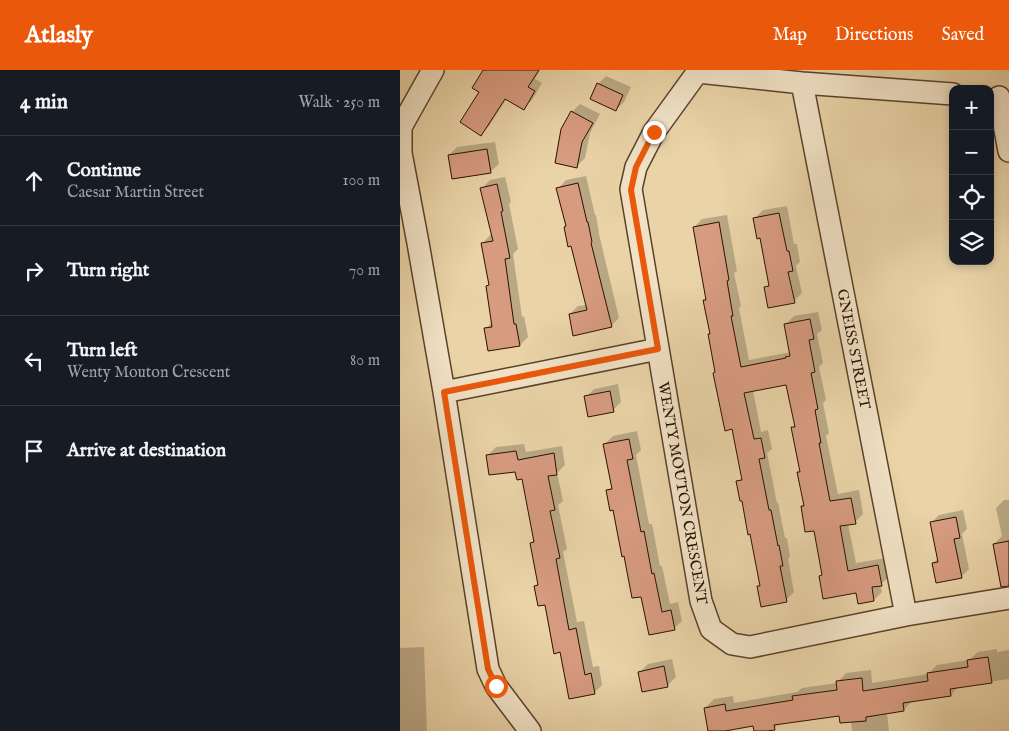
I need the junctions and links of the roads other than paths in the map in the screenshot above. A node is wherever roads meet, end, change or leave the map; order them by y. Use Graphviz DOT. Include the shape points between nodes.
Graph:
graph roads {
  1 [pos="433,70"];
  2 [pos="698,71"];
  3 [pos="802,82"];
  4 [pos="949,94"];
  5 [pos="999,97"];
  6 [pos="1009,151"];
  7 [pos="658,349"];
  8 [pos="444,392"];
  9 [pos="1009,598"];
  10 [pos="906,615"];
  11 [pos="530,731"];
  1 -- 8 [label="street" via="401,127 401,153"];
  2 -- 3 [label="street"];
  2 -- 7 [label="street, WENTY MOUTON CRESCENT" via="654,132 636,167 631,190"];
  3 -- 4 [label="street"];
  3 -- 10 [label="street, GNEISS STREET"];
  5 -- 6 [label="street"];
  7 -- 8 [label="street"];
  7 -- 10 [label="street, WENTY MOUTON CRESCENT" via="701,601 711,629 732,644 750,647"];
  8 -- 11 [label="street" via="488,669 496,686"];
  9 -- 10 [label="street, WENTY MOUTON CRESCENT"];
}
